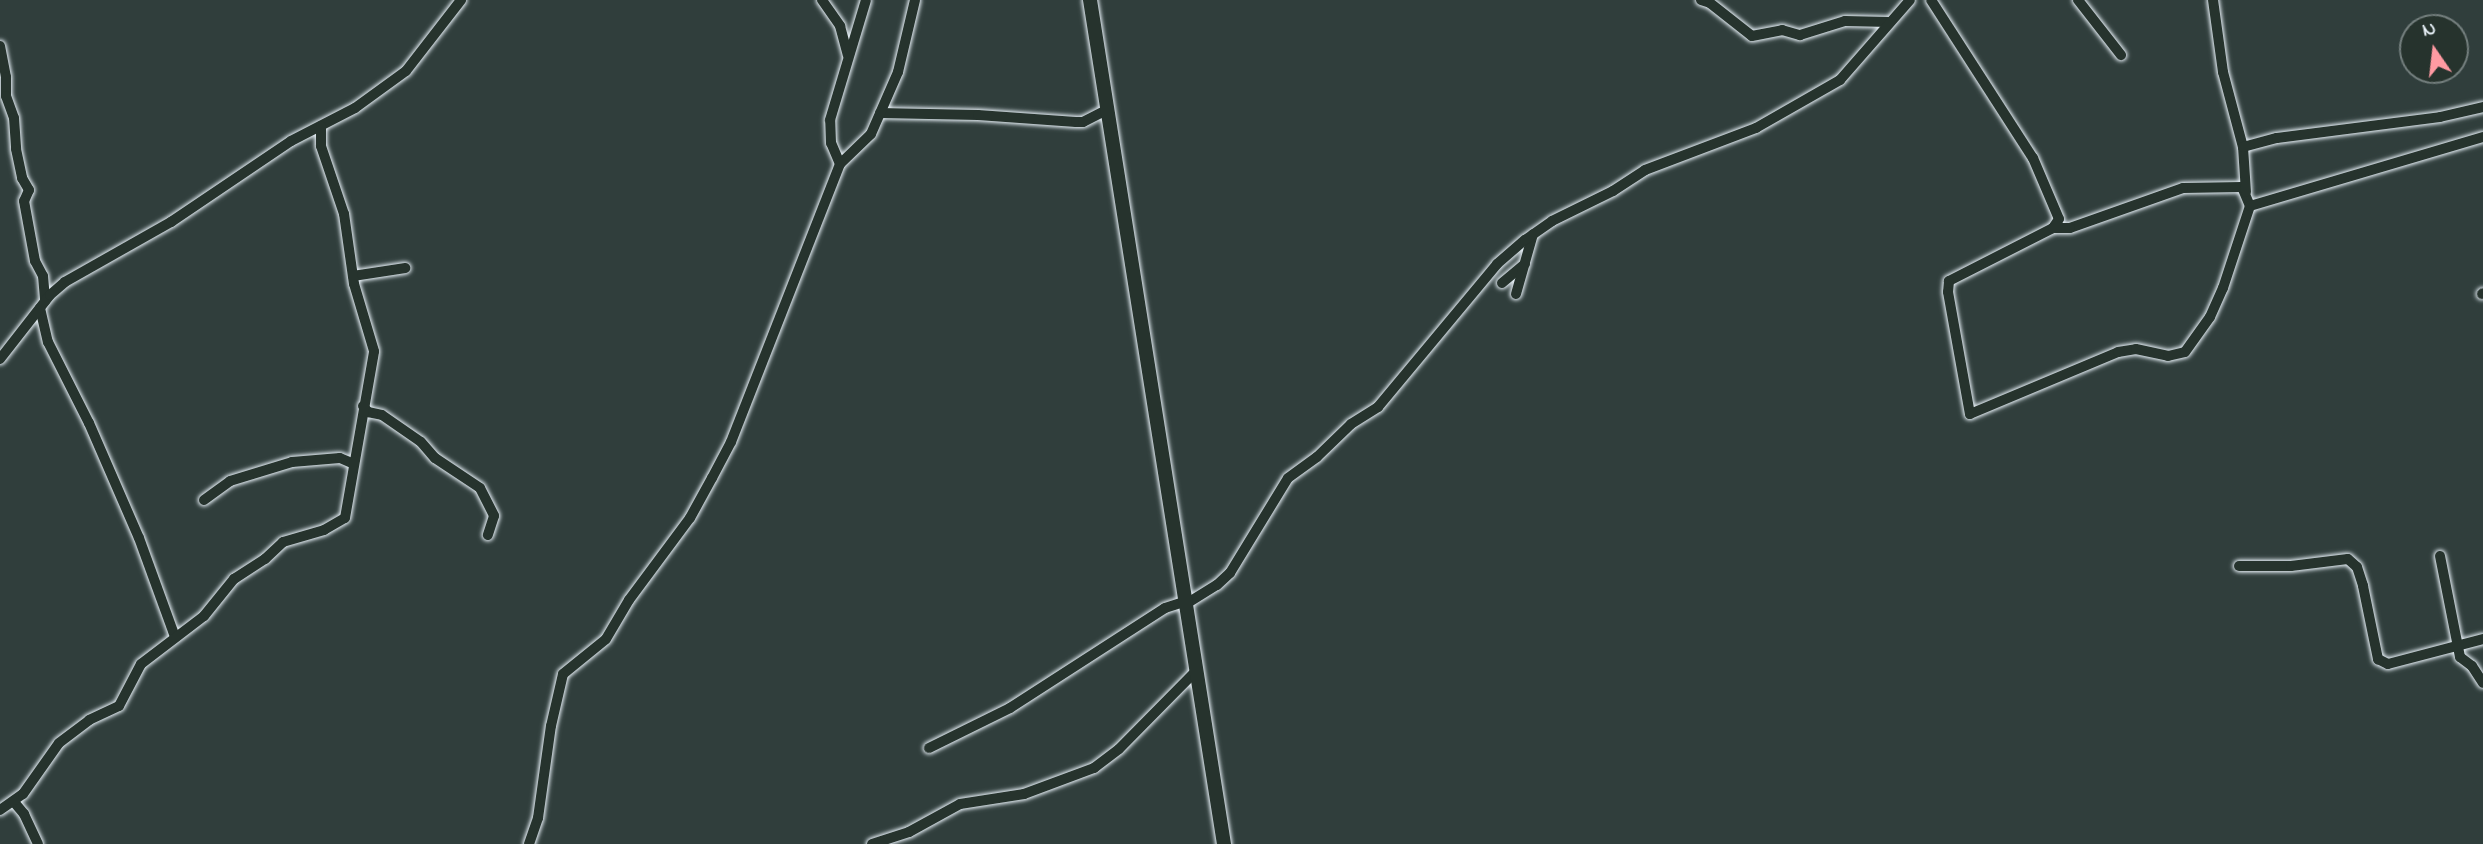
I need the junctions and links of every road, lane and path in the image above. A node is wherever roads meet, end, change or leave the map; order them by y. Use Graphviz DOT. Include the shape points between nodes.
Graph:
graph roads {
  1 [pos="461,0"];
  2 [pos="822,0"];
  3 [pos="866,0"];
  4 [pos="915,0"];
  5 [pos="1090,0"];
  6 [pos="1701,0"];
  7 [pos="1910,0"];
  8 [pos="1931,0"];
  9 [pos="2078,0"];
  10 [pos="2213,0"];
  11 [pos="1889,22"];
  12 [pos="0,46"];
  13 [pos="848,55"];
  14 [pos="2121,55"];
  15 [pos="2483,107"];
  16 [pos="1108,109"];
  17 [pos="880,113"];
  18 [pos="321,126"];
  19 [pos="2483,137"];
  20 [pos="2243,147"];
  21 [pos="840,164"];
  22 [pos="2248,201"];
  23 [pos="2053,228"];
  24 [pos="1533,234"];
  25 [pos="1525,264"];
  26 [pos="405,268"];
  27 [pos="353,276"];
  28 [pos="1502,283"];
  29 [pos="1516,294"];
  30 [pos="43,305"];
  31 [pos="0,359"];
  32 [pos="363,406"];
  33 [pos="356,448"];
  34 [pos="340,458"];
  35 [pos="355,464"];
  36 [pos="204,500"];
  37 [pos="488,536"];
  38 [pos="2440,556"];
  39 [pos="2239,566"];
  40 [pos="1186,602"];
  41 [pos="175,637"];
  42 [pos="2483,639"];
  43 [pos="2457,647"];
  44 [pos="1197,670"];
  45 [pos="2483,683"];
  46 [pos="929,748"];
  47 [pos="14,802"];
  48 [pos="0,810"];
  49 [pos="38,844"];
  50 [pos="529,844"];
  51 [pos="872,844"];
  52 [pos="1224,844"];
  1 -- 18 [label="street" via="406,71"];
  2 -- 13 [label="street" via="840,26"];
  3 -- 13 [label="street"];
  4 -- 17 [label="street" via="898,72"];
  5 -- 16 [label="street"];
  6 -- 11 [label="street" via="1752,36 1782,30 1800,35 1845,21"];
  7 -- 11 [label="street"];
  8 -- 23 [label="street" via="2033,158 2059,219"];
  9 -- 14 [label="street"];
  10 -- 20 [label="street" via="2222,72"];
  11 -- 24 [label="street" via="1840,80 1755,128 1645,170"];
  12 -- 30 [label="street" via="16,149 29,190 24,201 35,261 43,276"];
  13 -- 21 [label="street" via="830,120 831,143"];
  15 -- 20 [label="street"];
  16 -- 17 [label="street" via="1083,122"];
  16 -- 40 [label="street"];
  17 -- 21 [label="street" via="867,138"];
  18 -- 27 [label="street" via="321,146 349,233"];
  18 -- 30 [label="street" via="291,141 171,222 65,282"];
  19 -- 22 [label="street"];
  20 -- 22 [label="street"];
  21 -- 50 [label="street" via="731,442 690,518 606,639 560,681 538,818"];
  22 -- 23 [label="street" via="2242,187 2170,190 2070,228"];
  22 -- 23 [label="street" via="2223,288 2210,317 2185,352 2168,356 2136,349 2118,352 1970,414 1949,282"];
  24 -- 25 [label="street"];
  24 -- 40 [label="street" via="1497,264 1378,407 1350,424 1296,471 1230,573"];
  25 -- 28 [label="street"];
  25 -- 29 [label="street"];
  26 -- 27 [label="street"];
  27 -- 32 [label="street" via="374,351"];
  30 -- 31 [label="street"];
  30 -- 41 [label="street" via="48,342 139,538"];
  32 -- 33 [label="street"];
  32 -- 37 [label="street" via="421,442 435,458 480,488 494,516"];
  33 -- 34 [label="street"];
  33 -- 35 [label="street"];
  34 -- 35 [label="street"];
  34 -- 36 [label="street" via="292,463 239,478"];
  35 -- 41 [label="street" via="342,522 283,542 234,579 204,616"];
  38 -- 43 [label="street"];
  39 -- 43 [label="street" via="2348,559 2357,567 2363,586 2378,659 2388,664"];
  40 -- 44 [label="street"];
  40 -- 46 [label="street" via="1165,608 1010,708"];
  41 -- 47 [label="street" via="141,664 119,706 89,720 60,743"];
  42 -- 43 [label="street"];
  43 -- 45 [label="street"];
  44 -- 51 [label="street" via="1094,768 1024,793 960,804 909,832"];
  44 -- 52 [label="street"];
  47 -- 48 [label="street"];
  47 -- 49 [label="street"];
}
